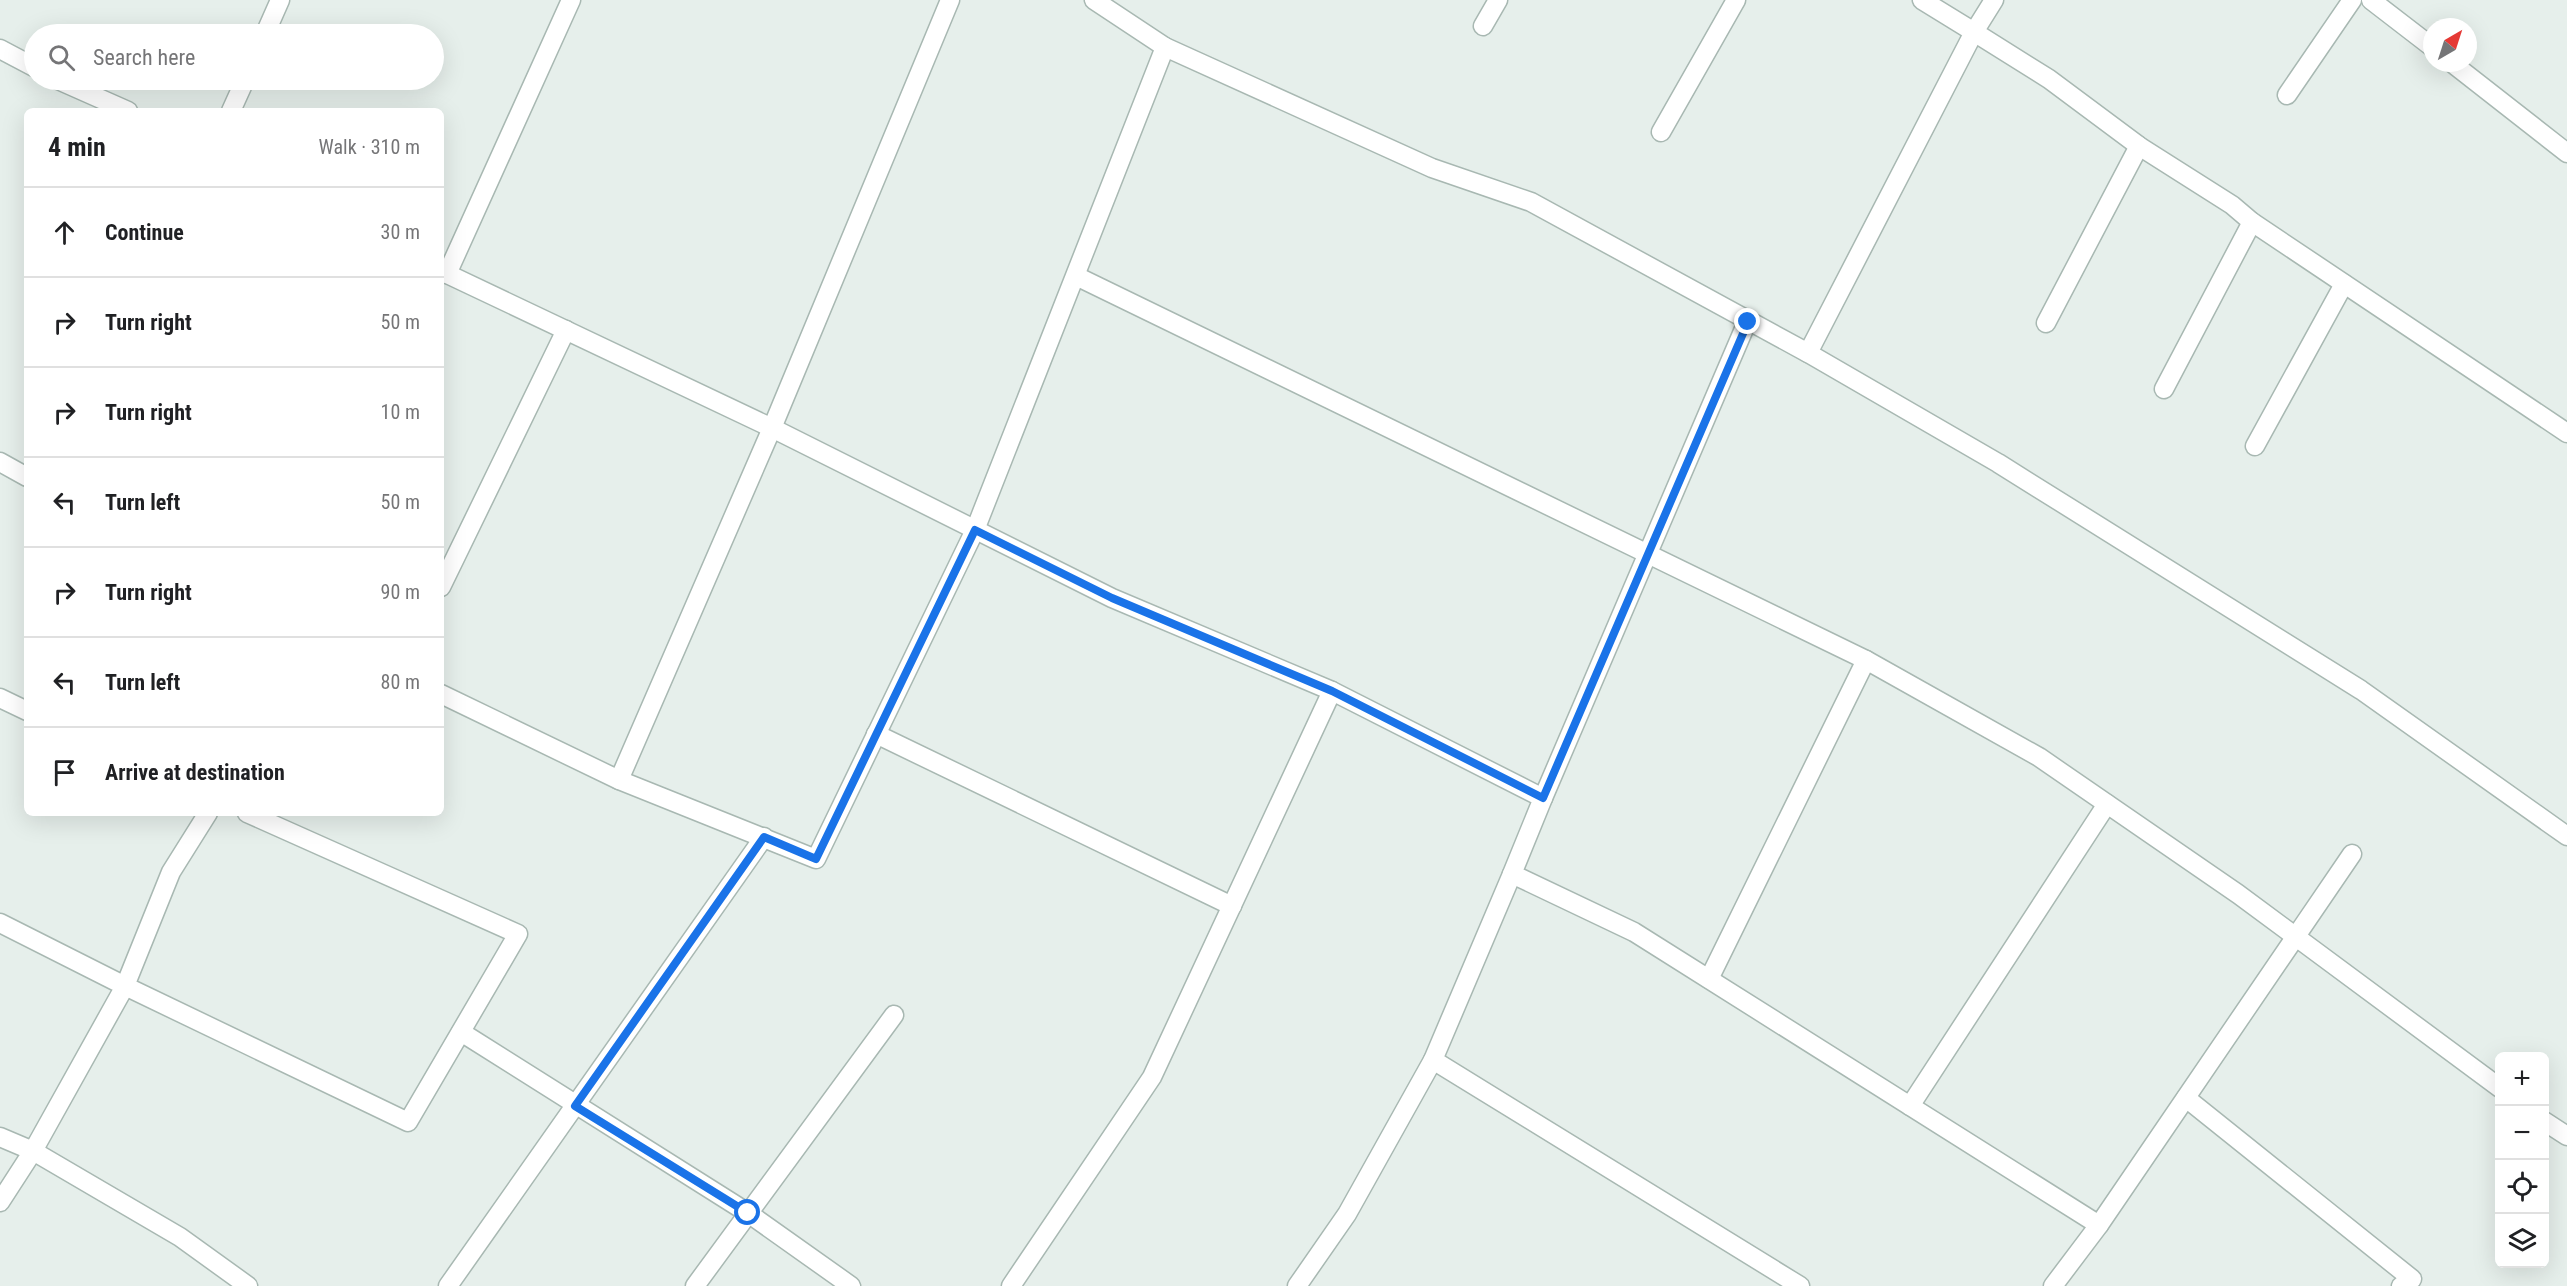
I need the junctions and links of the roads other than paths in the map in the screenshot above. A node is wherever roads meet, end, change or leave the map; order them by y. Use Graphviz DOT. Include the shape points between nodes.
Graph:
graph roads {
  1 [pos="280,0"];
  2 [pos="571,0"];
  3 [pos="950,0"];
  4 [pos="1094,0"];
  5 [pos="1498,0"];
  6 [pos="1736,0"];
  7 [pos="1922,0"];
  8 [pos="1994,0"];
  9 [pos="2352,0"];
  10 [pos="2372,0"];
  11 [pos="269,24"];
  12 [pos="1483,26"];
  13 [pos="1974,32"];
  14 [pos="2423,40"];
  15 [pos="1166,47"];
  16 [pos="0,49"];
  17 [pos="24,62"];
  18 [pos="2464,72"];
  19 [pos="81,90"];
  20 [pos="240,90"];
  21 [pos="2287,95"];
  22 [pos="121,108"];
  23 [pos="232,108"];
  24 [pos="1661,132"];
  25 [pos="2139,146"];
  26 [pos="2567,153"];
  27 [pos="2252,222"];
  28 [pos="444,273"];
  29 [pos="1076,276"];
  30 [pos="2344,284"];
  31 [pos="1748,322"];
  32 [pos="2046,323"];
  33 [pos="566,330"];
  34 [pos="1808,353"];
  35 [pos="2164,389"];
  36 [pos="772,428"];
  37 [pos="2567,434"];
  38 [pos="2255,446"];
  39 [pos="0,462"];
  40 [pos="24,475"];
  41 [pos="975,530"];
  42 [pos="1647,555"];
  43 [pos="444,581"];
  44 [pos="1866,660"];
  45 [pos="1332,691"];
  46 [pos="444,695"];
  47 [pos="0,698"];
  48 [pos="24,710"];
  49 [pos="876,734"];
  50 [pos="619,780"];
  51 [pos="1543,798"];
  52 [pos="2107,804"];
  53 [pos="206,816"];
  54 [pos="254,816"];
  55 [pos="2567,836"];
  56 [pos="764,837"];
  57 [pos="2352,854"];
  58 [pos="1512,874"];
  59 [pos="1232,906"];
  60 [pos="0,923"];
  61 [pos="2296,936"];
  62 [pos="1709,979"];
  63 [pos="125,986"];
  64 [pos="894,1015"];
  65 [pos="461,1032"];
  66 [pos="1433,1060"];
  67 [pos="2495,1085"];
  68 [pos="2186,1098"];
  69 [pos="575,1106"];
  70 [pos="1910,1106"];
  71 [pos="2549,1124"];
  72 [pos="2567,1136"];
  73 [pos="0,1137"];
  74 [pos="33,1151"];
  75 [pos="0,1202"];
  76 [pos="748,1213"];
  77 [pos="2099,1225"];
  78 [pos="2412,1284"];
  79 [pos="248,1286"];
  80 [pos="447,1286"];
  81 [pos="694,1286"];
  82 [pos="851,1286"];
  83 [pos="1011,1286"];
  84 [pos="1297,1286"];
  85 [pos="1800,1286"];
  86 [pos="2053,1286"];
  1 -- 11 [label="street"];
  2 -- 28 [label="street"];
  3 -- 36 [label="street"];
  4 -- 15 [label="street"];
  5 -- 12 [label="street"];
  6 -- 24 [label="street"];
  7 -- 13 [label="street"];
  8 -- 13 [label="street"];
  9 -- 21 [label="street"];
  10 -- 14 [label="street"];
  13 -- 25 [label="street" via="2049,79"];
  13 -- 34 [label="street"];
  15 -- 29 [label="street"];
  15 -- 31 [label="street" via="1432,168 1532,202"];
  16 -- 17 [label="street"];
  18 -- 26 [label="street"];
  19 -- 22 [label="street"];
  20 -- 23 [label="street"];
  25 -- 27 [label="street"];
  25 -- 32 [label="street"];
  27 -- 30 [label="street"];
  27 -- 35 [label="street"];
  28 -- 33 [label="street"];
  29 -- 41 [label="street"];
  29 -- 42 [label="street"];
  30 -- 37 [label="street"];
  30 -- 38 [label="street"];
  31 -- 34 [label="street"];
  31 -- 42 [label="street"];
  33 -- 36 [label="street"];
  33 -- 43 [label="street"];
  34 -- 55 [label="street" via="1998,464 2361,690"];
  36 -- 41 [label="street"];
  36 -- 50 [label="street"];
  39 -- 40 [label="street"];
  41 -- 45 [label="street" via="1112,598"];
  41 -- 49 [label="street"];
  42 -- 44 [label="street"];
  42 -- 51 [label="street"];
  44 -- 52 [label="street" via="2039,757"];
  44 -- 62 [label="street"];
  45 -- 51 [label="street"];
  45 -- 59 [label="street"];
  46 -- 50 [label="street"];
  47 -- 48 [label="street"];
  49 -- 56 [label="street" via="816,859"];
  49 -- 59 [label="street"];
  50 -- 56 [label="street"];
  51 -- 58 [label="street"];
  52 -- 61 [label="street"];
  52 -- 70 [label="street"];
  53 -- 63 [label="street" via="171,872"];
  54 -- 65 [label="street" via="518,934"];
  56 -- 69 [label="street"];
  57 -- 61 [label="street"];
  58 -- 62 [label="street" via="1634,932"];
  58 -- 66 [label="street"];
  59 -- 83 [label="street" via="1152,1077"];
  60 -- 63 [label="street"];
  61 -- 67 [label="street"];
  61 -- 68 [label="street"];
  62 -- 70 [label="street"];
  63 -- 65 [label="street" via="408,1122"];
  63 -- 74 [label="street"];
  64 -- 76 [label="street"];
  65 -- 69 [label="street"];
  66 -- 84 [label="street" via="1347,1214"];
  66 -- 85 [label="street"];
  68 -- 77 [label="street"];
  68 -- 78 [label="street"];
  69 -- 76 [label="street"];
  69 -- 80 [label="street"];
  70 -- 77 [label="street"];
  71 -- 72 [label="street"];
  73 -- 74 [label="street"];
  74 -- 75 [label="street"];
  74 -- 79 [label="street" via="180,1237"];
  76 -- 81 [label="street"];
  76 -- 82 [label="street"];
  77 -- 86 [label="street"];
}
